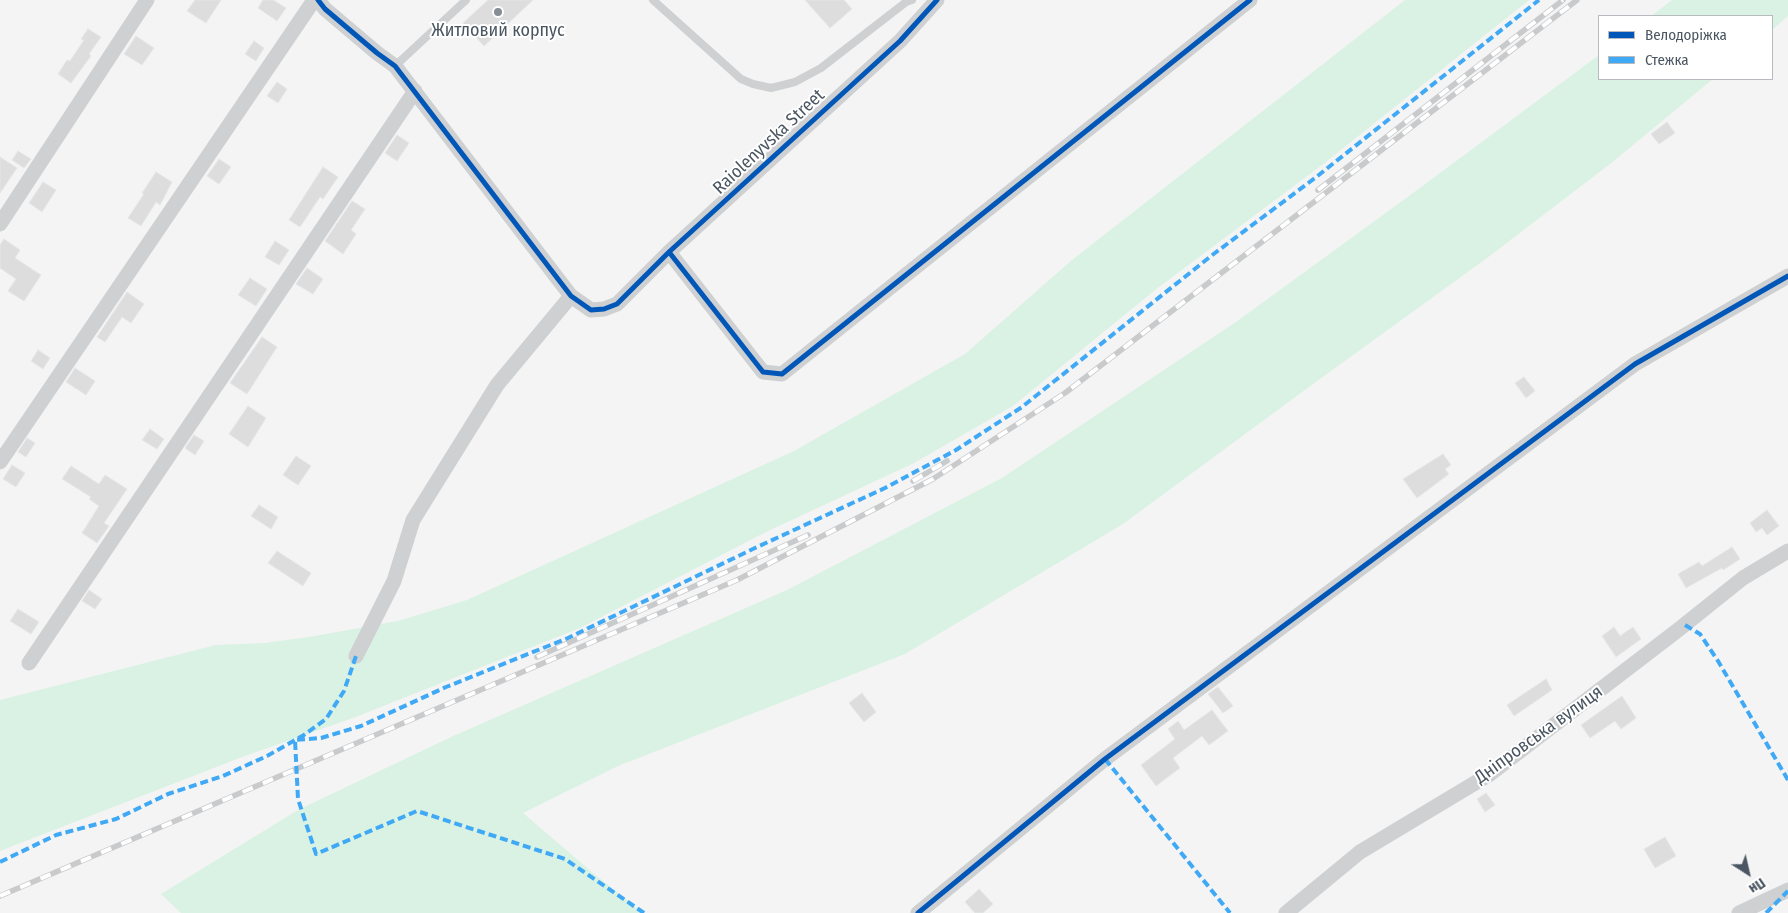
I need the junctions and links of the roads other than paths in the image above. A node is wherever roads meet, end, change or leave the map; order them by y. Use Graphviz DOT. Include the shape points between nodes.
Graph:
graph roads {
  1 [pos="147,0"];
  2 [pos="316,0"];
  3 [pos="466,0"];
  4 [pos="653,0"];
  5 [pos="912,0"];
  6 [pos="1250,0"];
  7 [pos="933,4"];
  8 [pos="395,66"];
  9 [pos="415,92"];
  10 [pos="0,224"];
  11 [pos="669,252"];
  12 [pos="1788,276"];
  13 [pos="571,296"];
  14 [pos="0,462"];
  15 [pos="1788,551"];
  16 [pos="356,656"];
  17 [pos="29,663"];
  18 [pos="1788,890"];
  19 [pos="918,913"];
  20 [pos="1286,913"];
  21 [pos="1739,913"];
  1 -- 10 [label="street"];
  2 -- 8 [label="street"];
  2 -- 14 [label="street"];
  3 -- 8 [label="lane"];
  4 -- 5 [label="lane" via="741,78 772,88 795,82 821,68"];
  6 -- 11 [label="street" via="782,374 763,372"];
  7 -- 11 [label="street, Raiolenyvska Street" via="900,41"];
  8 -- 9 [label="street"];
  9 -- 13 [label="street"];
  9 -- 17 [label="street"];
  11 -- 13 [label="street, Raiolenyvska Street" via="617,304 591,310"];
  12 -- 19 [label="street" via="1635,364 1105,759"];
  13 -- 16 [label="street" via="497,385 413,520 394,581"];
  15 -- 20 [label="street, Дніпровська вулиця" via="1743,578 1490,774 1360,852"];
  18 -- 21 [label="street"];
}
